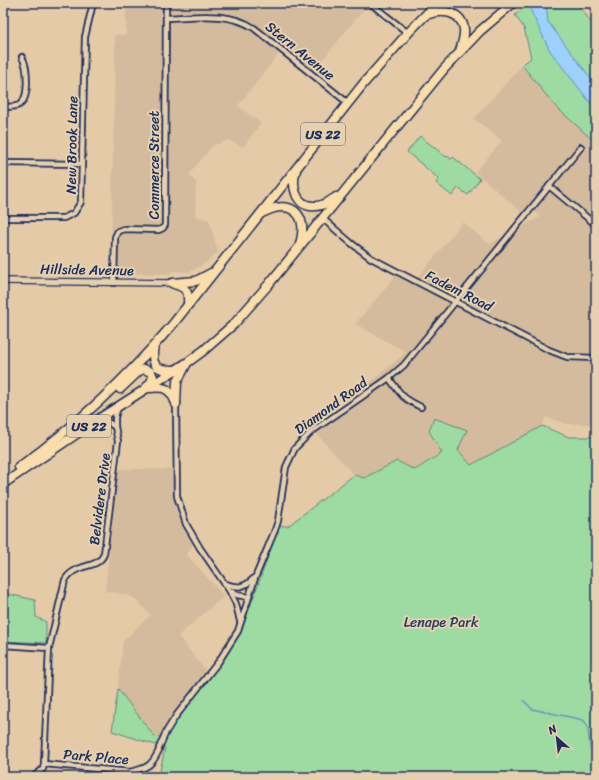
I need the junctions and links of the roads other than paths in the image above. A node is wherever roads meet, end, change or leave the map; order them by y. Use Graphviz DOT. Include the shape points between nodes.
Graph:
graph roads {
  1 [pos="94,3"];
  2 [pos="166,3"];
  3 [pos="370,3"];
  4 [pos="437,3"];
  5 [pos="513,3"];
  6 [pos="424,16"];
  7 [pos="166,18"];
  8 [pos="408,33"];
  9 [pos="460,52"];
  10 [pos="22,57"];
  11 [pos="348,103"];
  12 [pos="3,106"];
  13 [pos="581,147"];
  14 [pos="3,163"];
  15 [pos="82,164"];
  16 [pos="297,167"];
  17 [pos="549,186"];
  18 [pos="343,192"];
  19 [pos="260,214"];
  20 [pos="3,218"];
  21 [pos="322,218"];
  22 [pos="596,225"];
  23 [pos="300,247"];
  24 [pos="215,270"];
  25 [pos="3,281"];
  26 [pos="114,283"];
  27 [pos="172,283"];
  28 [pos="455,302"];
  29 [pos="188,304"];
  30 [pos="155,345"];
  31 [pos="596,358"];
  32 [pos="188,362"];
  33 [pos="176,370"];
  34 [pos="389,378"];
  35 [pos="145,390"];
  36 [pos="176,404"];
  37 [pos="118,407"];
  38 [pos="421,407"];
  39 [pos="91,409"];
  40 [pos="100,418"];
  41 [pos="115,427"];
  42 [pos="3,478"];
  43 [pos="3,484"];
  44 [pos="255,578"];
  45 [pos="226,584"];
  46 [pos="229,590"];
  47 [pos="63,592"];
  48 [pos="248,598"];
  49 [pos="240,623"];
  50 [pos="3,645"];
  51 [pos="49,648"];
  52 [pos="159,749"];
  53 [pos="44,764"];
  54 [pos="33,777"];
  1 -- 15 [label="street, New Brook Lane" via="85,37"];
  2 -- 7 [label="street, Commerce Street"];
  3 -- 8 [label="street"];
  4 -- 6 [label="highway, US 22"];
  5 -- 9 [label="highway, US 22"];
  6 -- 8 [label="highway, US 22"];
  6 -- 9 [label="highway" via="444,11 458,17 464,30"];
  7 -- 11 [label="street, Stern Avenue" via="222,17 244,22"];
  7 -- 26 [label="street, Commerce Street" via="165,225 159,230 118,231 115,237"];
  8 -- 11 [label="highway, US 22"];
  9 -- 18 [label="highway, US 22"];
  10 -- 12 [label="street" via="26,66 24,100 13,107"];
  11 -- 16 [label="highway, US 22"];
  13 -- 17 [label="street, Diamond Road"];
  14 -- 15 [label="street"];
  15 -- 20 [label="street, New Brook Lane" via="81,202 74,213 64,218"];
  16 -- 18 [label="highway" via="294,190 305,204 323,205"];
  16 -- 19 [label="highway, US 22"];
  17 -- 22 [label="street"];
  17 -- 28 [label="street, Diamond Road"];
  18 -- 21 [label="highway, US 22"];
  19 -- 23 [label="highway" via="279,206 295,212 303,226"];
  19 -- 24 [label="highway, US 22"];
  21 -- 23 [label="highway, US 22"];
  21 -- 28 [label="street, Fadem Road" via="371,258"];
  23 -- 32 [label="highway, US 22" via="246,311"];
  24 -- 27 [label="highway" via="196,280"];
  24 -- 29 [label="highway, US 22"];
  25 -- 26 [label="street, Hillside Avenue"];
  26 -- 27 [label="street, Hillside Avenue"];
  27 -- 29 [label="highway" via="186,290"];
  28 -- 31 [label="street, Fadem Road" via="549,350 567,357"];
  28 -- 34 [label="street, Diamond Road" via="404,365"];
  29 -- 30 [label="highway, US 22"];
  30 -- 33 [label="highway" via="153,357 157,366 165,370"];
  30 -- 39 [label="highway, US 22"];
  32 -- 33 [label="highway, US 22"];
  32 -- 36 [label="highway" via="177,382"];
  33 -- 35 [label="highway, US 22"];
  34 -- 38 [label="street" via="400,395"];
  34 -- 44 [label="street, Diamond Road" via="311,432 295,448 284,473 278,521"];
  35 -- 36 [label="highway" via="165,388 172,394"];
  35 -- 37 [label="highway, US 22"];
  35 -- 39 [label="highway" via="153,377 146,369 139,371 110,397"];
  36 -- 45 [label="street" via="177,496 186,524"];
  37 -- 40 [label="highway, US 22"];
  37 -- 41 [label="street, Belvidere Drive"];
  39 -- 42 [label="highway, US 22"];
  40 -- 41 [label="street"];
  40 -- 43 [label="highway, US 22"];
  41 -- 47 [label="street, Belvidere Drive" via="118,442 104,554 98,562 76,569 67,576"];
  44 -- 45 [label="street" via="238,587"];
  44 -- 48 [label="street, Diamond Road"];
  45 -- 46 [label="street"];
  46 -- 48 [label="street"];
  46 -- 49 [label="street" via="236,604"];
  47 -- 51 [label="street, Park Place"];
  48 -- 49 [label="street, Diamond Road"];
  49 -- 52 [label="street, Diamond Road" via="229,647 176,716"];
  50 -- 51 [label="street"];
  51 -- 53 [label="street, Park Place"];
  52 -- 53 [label="street, Park Place" via="150,766 130,772"];
  53 -- 54 [label="street, Park Place" via="43,769"];
}
